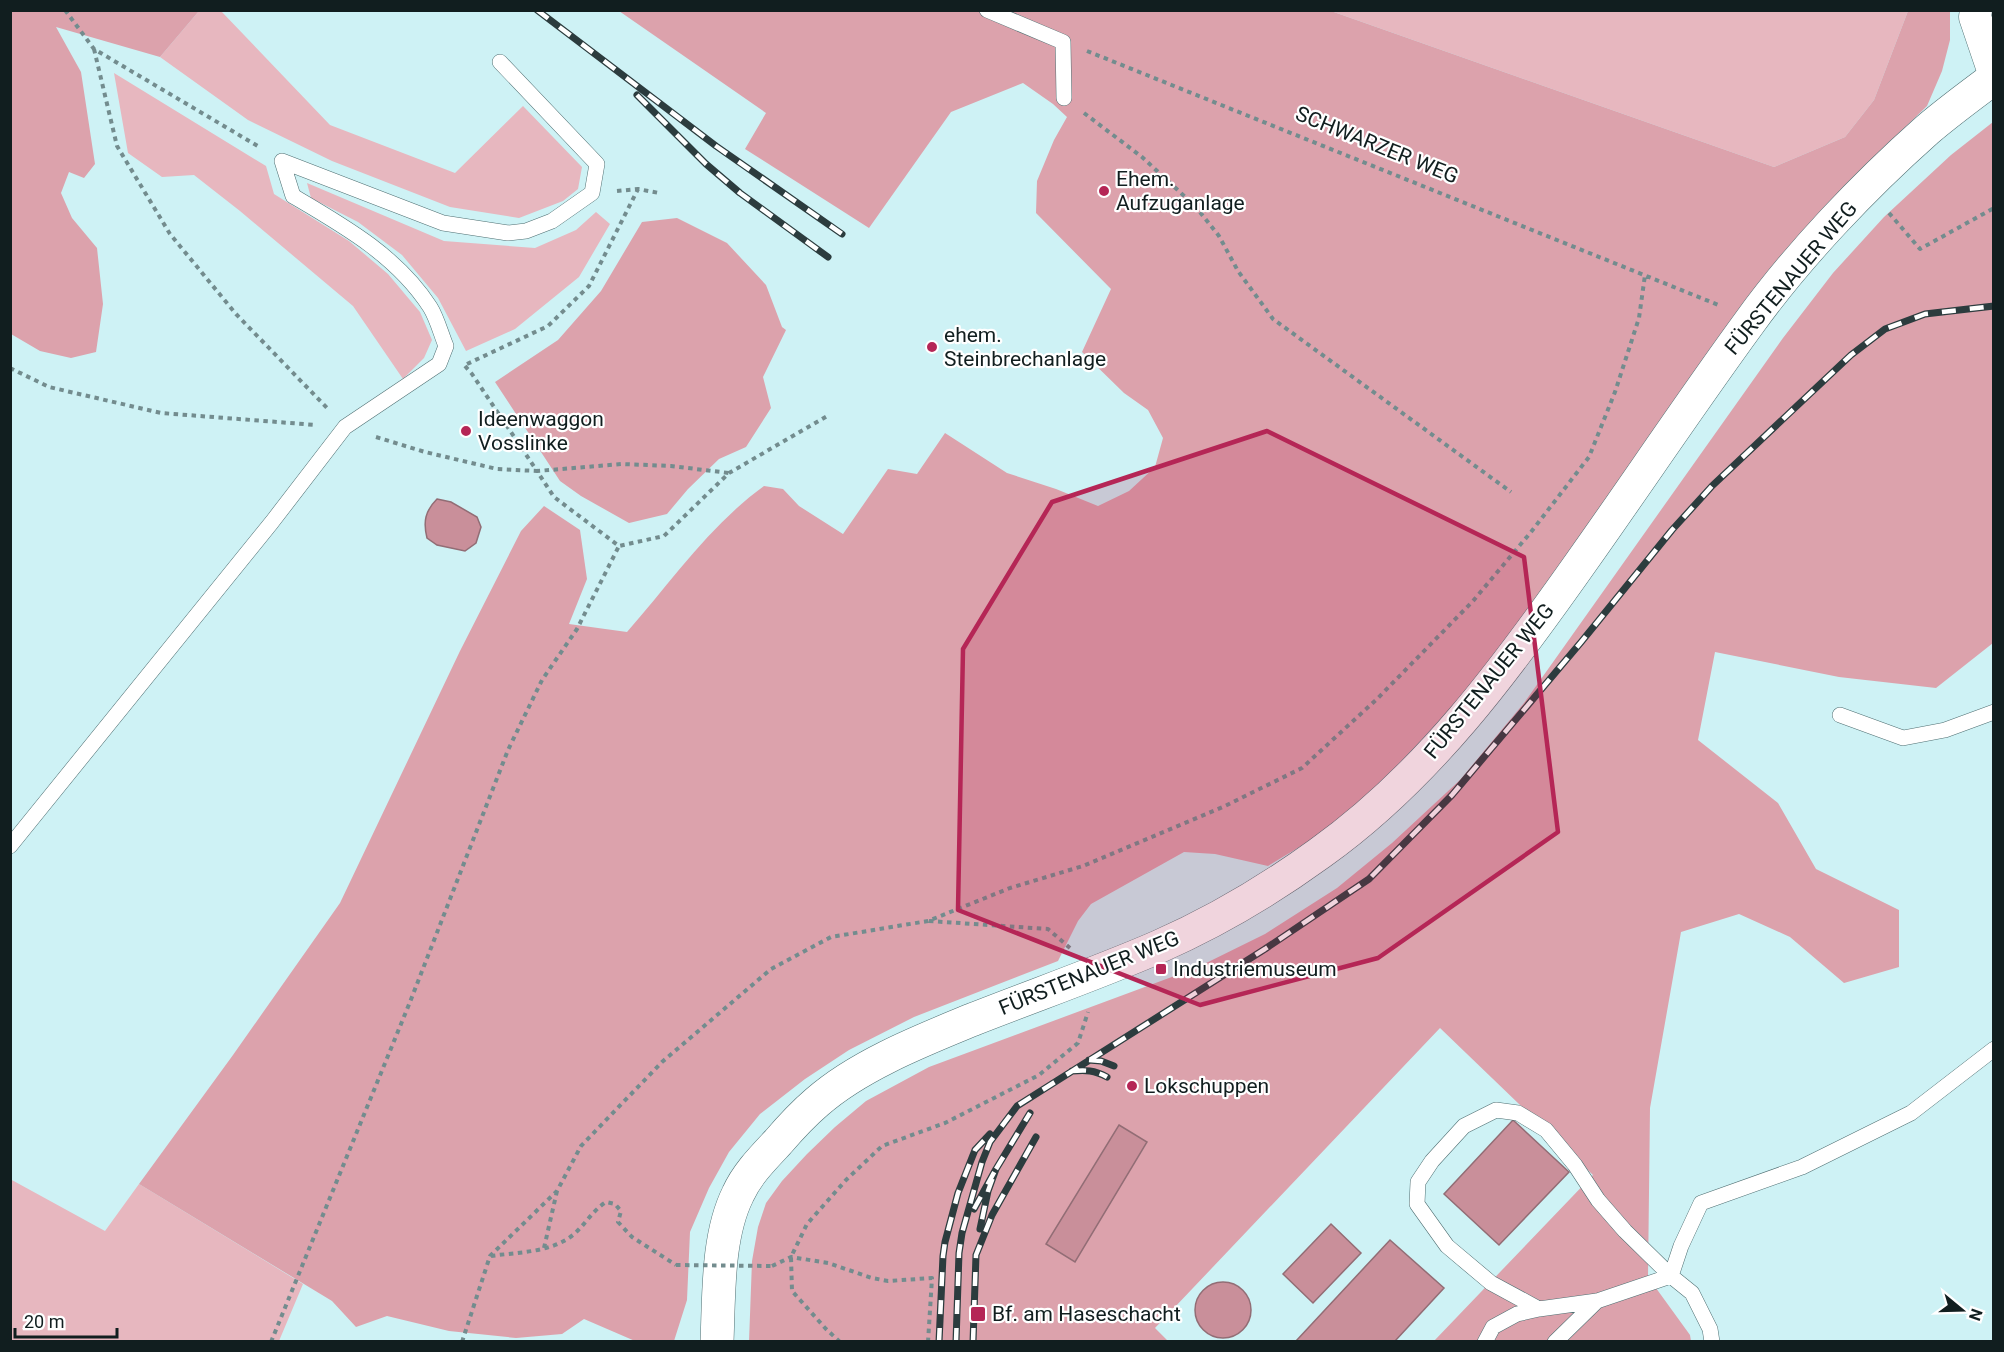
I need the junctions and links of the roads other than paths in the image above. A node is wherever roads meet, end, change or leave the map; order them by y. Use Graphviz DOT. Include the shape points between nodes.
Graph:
graph roads {
  1 [pos="987,10"];
  2 [pos="1976,10"];
  3 [pos="500,62"];
  4 [pos="1994,73"];
  5 [pos="1994,78"];
  6 [pos="1064,98"];
  7 [pos="1994,712"];
  8 [pos="1840,715"];
  9 [pos="10,846"];
  10 [pos="1994,1049"];
  11 [pos="1671,1276"];
  12 [pos="1597,1301"];
  13 [pos="1539,1309"];
  14 [pos="717,1341"];
  15 [pos="1485,1341"];
  16 [pos="1555,1341"];
  17 [pos="1712,1341"];
  1 -- 6 [label="lane" via="1064,42"];
  2 -- 4 [label="street"];
  3 -- 9 [label="lane" via="597,164 592,193 552,221 526,231 508,232 443,224 282,161 293,196 352,231 395,264 431,308 446,346 439,364 345,428"];
  5 -- 14 [label="street, FÜRSTENAUER WEG" via="1928,129 1808,250 1752,319 1548,609 1474,707 1437,749 1367,816 1281,881 1238,907 1156,948 923,1040 857,1074 819,1100 755,1167 739,1191 727,1220"];
  7 -- 8 [label="lane" via="1945,730 1903,738"];
  10 -- 11 [label="lane" via="1911,1113 1802,1167 1701,1203"];
  11 -- 12 [label="lane"];
  11 -- 13 [label="lane" via="1598,1200 1546,1130 1518,1113 1496,1110 1464,1126 1432,1161 1418,1182 1417,1204 1447,1246 1491,1283"];
  11 -- 17 [label="lane" via="1692,1293"];
  12 -- 13 [label="lane"];
  12 -- 16 [label="lane"];
  13 -- 15 [label="lane" via="1517,1314 1493,1327"];
}
